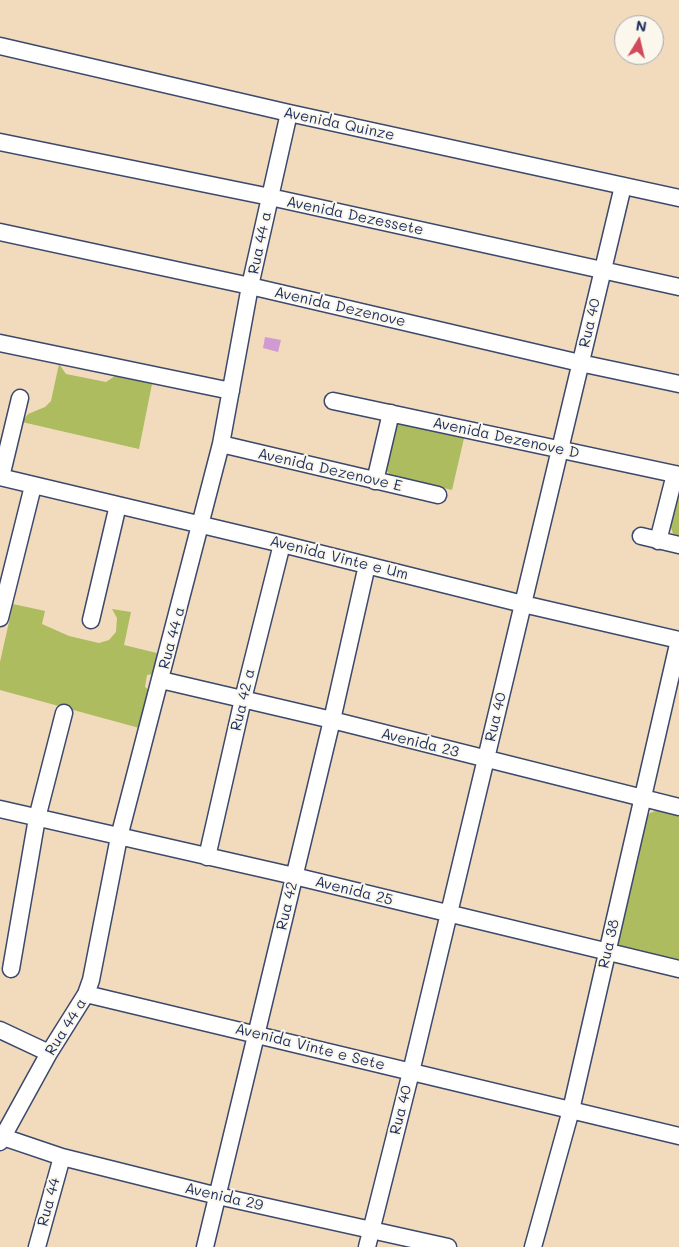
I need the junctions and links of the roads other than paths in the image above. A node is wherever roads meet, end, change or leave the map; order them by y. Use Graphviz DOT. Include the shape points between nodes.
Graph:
graph roads {
  1 [pos="0,46"];
  2 [pos="289,113"];
  3 [pos="0,142"];
  4 [pos="623,186"];
  5 [pos="270,197"];
  6 [pos="679,198"];
  7 [pos="0,232"];
  8 [pos="602,270"];
  9 [pos="250,286"];
  10 [pos="679,287"];
  11 [pos="0,343"];
  12 [pos="580,363"];
  13 [pos="679,384"];
  14 [pos="232,391"];
  15 [pos="20,398"];
  16 [pos="333,401"];
  17 [pos="391,413"];
  18 [pos="221,444"];
  19 [pos="561,449"];
  20 [pos="677,474"];
  21 [pos="0,477"];
  22 [pos="375,481"];
  23 [pos="33,486"];
  24 [pos="438,495"];
  25 [pos="118,504"];
  26 [pos="202,525"];
  27 [pos="640,536"];
  28 [pos="658,540"];
  29 [pos="282,544"];
  30 [pos="679,545"];
  31 [pos="367,566"];
  32 [pos="523,604"];
  33 [pos="0,618"];
  34 [pos="91,620"];
  35 [pos="679,640"];
  36 [pos="161,680"];
  37 [pos="243,699"];
  38 [pos="64,713"];
  39 [pos="332,720"];
  40 [pos="486,760"];
  41 [pos="644,798"];
  42 [pos="679,807"];
  43 [pos="0,809"];
  44 [pos="37,818"];
  45 [pos="119,838"];
  46 [pos="207,857"];
  47 [pos="294,876"];
  48 [pos="449,914"];
  49 [pos="607,951"];
  50 [pos="11,969"];
  51 [pos="679,969"];
  52 [pos="86,994"];
  53 [pos="0,1030"];
  54 [pos="257,1034"];
  55 [pos="49,1053"];
  56 [pos="411,1072"];
  57 [pos="571,1110"];
  58 [pos="679,1136"];
  59 [pos="1,1139"];
  60 [pos="62,1157"];
  61 [pos="218,1196"];
  62 [pos="371,1231"];
  63 [pos="37,1247"];
  64 [pos="205,1247"];
  65 [pos="367,1247"];
  66 [pos="448,1247"];
  67 [pos="533,1247"];
  1 -- 2 [label="street, Avenida Quinze"];
  2 -- 4 [label="street, Avenida Quinze"];
  2 -- 5 [label="street, Rua 44 a"];
  3 -- 5 [label="street, Avenida Dezessete"];
  4 -- 6 [label="street, Avenida Quinze"];
  4 -- 8 [label="street, Rua 40"];
  5 -- 8 [label="street, Avenida Dezessete"];
  5 -- 9 [label="street, Rua 44 a"];
  7 -- 9 [label="street, Avenida Dezenove"];
  8 -- 10 [label="street, Avenida Dezessete"];
  8 -- 12 [label="street, Rua 40"];
  9 -- 12 [label="street, Avenida Dezenove"];
  9 -- 14 [label="street, Rua 44 a"];
  11 -- 14 [label="street"];
  12 -- 13 [label="street, Avenida Dezenove"];
  12 -- 19 [label="street, Rua 40"];
  14 -- 18 [label="street, Rua 44 a"];
  15 -- 21 [label="street"];
  16 -- 17 [label="street, Avenida Dezenove D"];
  17 -- 19 [label="street, Avenida Dezenove D"];
  17 -- 22 [label="street"];
  18 -- 22 [label="street, Avenida Dezenove E"];
  18 -- 26 [label="street, Rua 44 a"];
  19 -- 20 [label="street, Avenida Dezenove D"];
  19 -- 32 [label="street, Rua 40"];
  20 -- 28 [label="street"];
  21 -- 23 [label="street, Avenida Vinte e Um"];
  22 -- 24 [label="street, Avenida Dezenove E"];
  23 -- 25 [label="street, Avenida Vinte e Um"];
  23 -- 33 [label="street"];
  25 -- 26 [label="street, Avenida Vinte e Um"];
  25 -- 34 [label="street"];
  26 -- 29 [label="street, Avenida Vinte e Um"];
  26 -- 36 [label="street, Rua 44 a"];
  27 -- 28 [label="street"];
  28 -- 30 [label="street"];
  29 -- 31 [label="street, Avenida Vinte e Um"];
  29 -- 37 [label="street, Rua 42 a"];
  31 -- 32 [label="street, Avenida Vinte e Um"];
  31 -- 39 [label="street, Rua 42"];
  32 -- 35 [label="street, Avenida Vinte e Um"];
  32 -- 40 [label="street, Rua 40"];
  35 -- 41 [label="street, Rua 38"];
  36 -- 37 [label="street, Avenida 23"];
  36 -- 45 [label="street, Rua 44 a"];
  37 -- 39 [label="street, Avenida 23"];
  37 -- 46 [label="street, Rua 42 a"];
  38 -- 44 [label="street"];
  39 -- 40 [label="street, Avenida 23"];
  39 -- 47 [label="street, Rua 42"];
  40 -- 41 [label="street, Avenida 23"];
  40 -- 48 [label="street, Rua 40"];
  41 -- 42 [label="street, Avenida 23"];
  41 -- 49 [label="street, Rua 38"];
  43 -- 44 [label="street, Avenida 25"];
  44 -- 45 [label="street, Avenida 25"];
  44 -- 50 [label="street"];
  45 -- 46 [label="street, Avenida 25"];
  45 -- 52 [label="street, Rua 44 a"];
  46 -- 47 [label="street, Avenida 25"];
  47 -- 48 [label="street, Avenida 25"];
  47 -- 54 [label="street, Rua 42"];
  48 -- 49 [label="street, Avenida 25"];
  48 -- 56 [label="street, Rua 40"];
  49 -- 51 [label="street, Avenida 25"];
  49 -- 57 [label="street, Rua 38"];
  52 -- 54 [label="street, Avenida Vinte e Sete"];
  52 -- 55 [label="street, Rua 44 a"];
  53 -- 55 [label="street"];
  54 -- 56 [label="street, Avenida Vinte e Sete"];
  54 -- 61 [label="street, Rua 42"];
  55 -- 59 [label="street, Rua 44 a"];
  56 -- 57 [label="street, Avenida Vinte e Sete"];
  56 -- 62 [label="street, Rua 40"];
  57 -- 58 [label="street, Avenida Vinte e Sete"];
  57 -- 67 [label="street, Rua 38"];
  59 -- 60 [label="street, Avenida 29"];
  60 -- 61 [label="street, Avenida 29"];
  60 -- 63 [label="street, Rua 44"];
  61 -- 62 [label="street, Avenida 29"];
  61 -- 64 [label="street, Rua 42"];
  62 -- 65 [label="street, Rua 40"];
  62 -- 66 [label="street, Avenida 29"];
}
